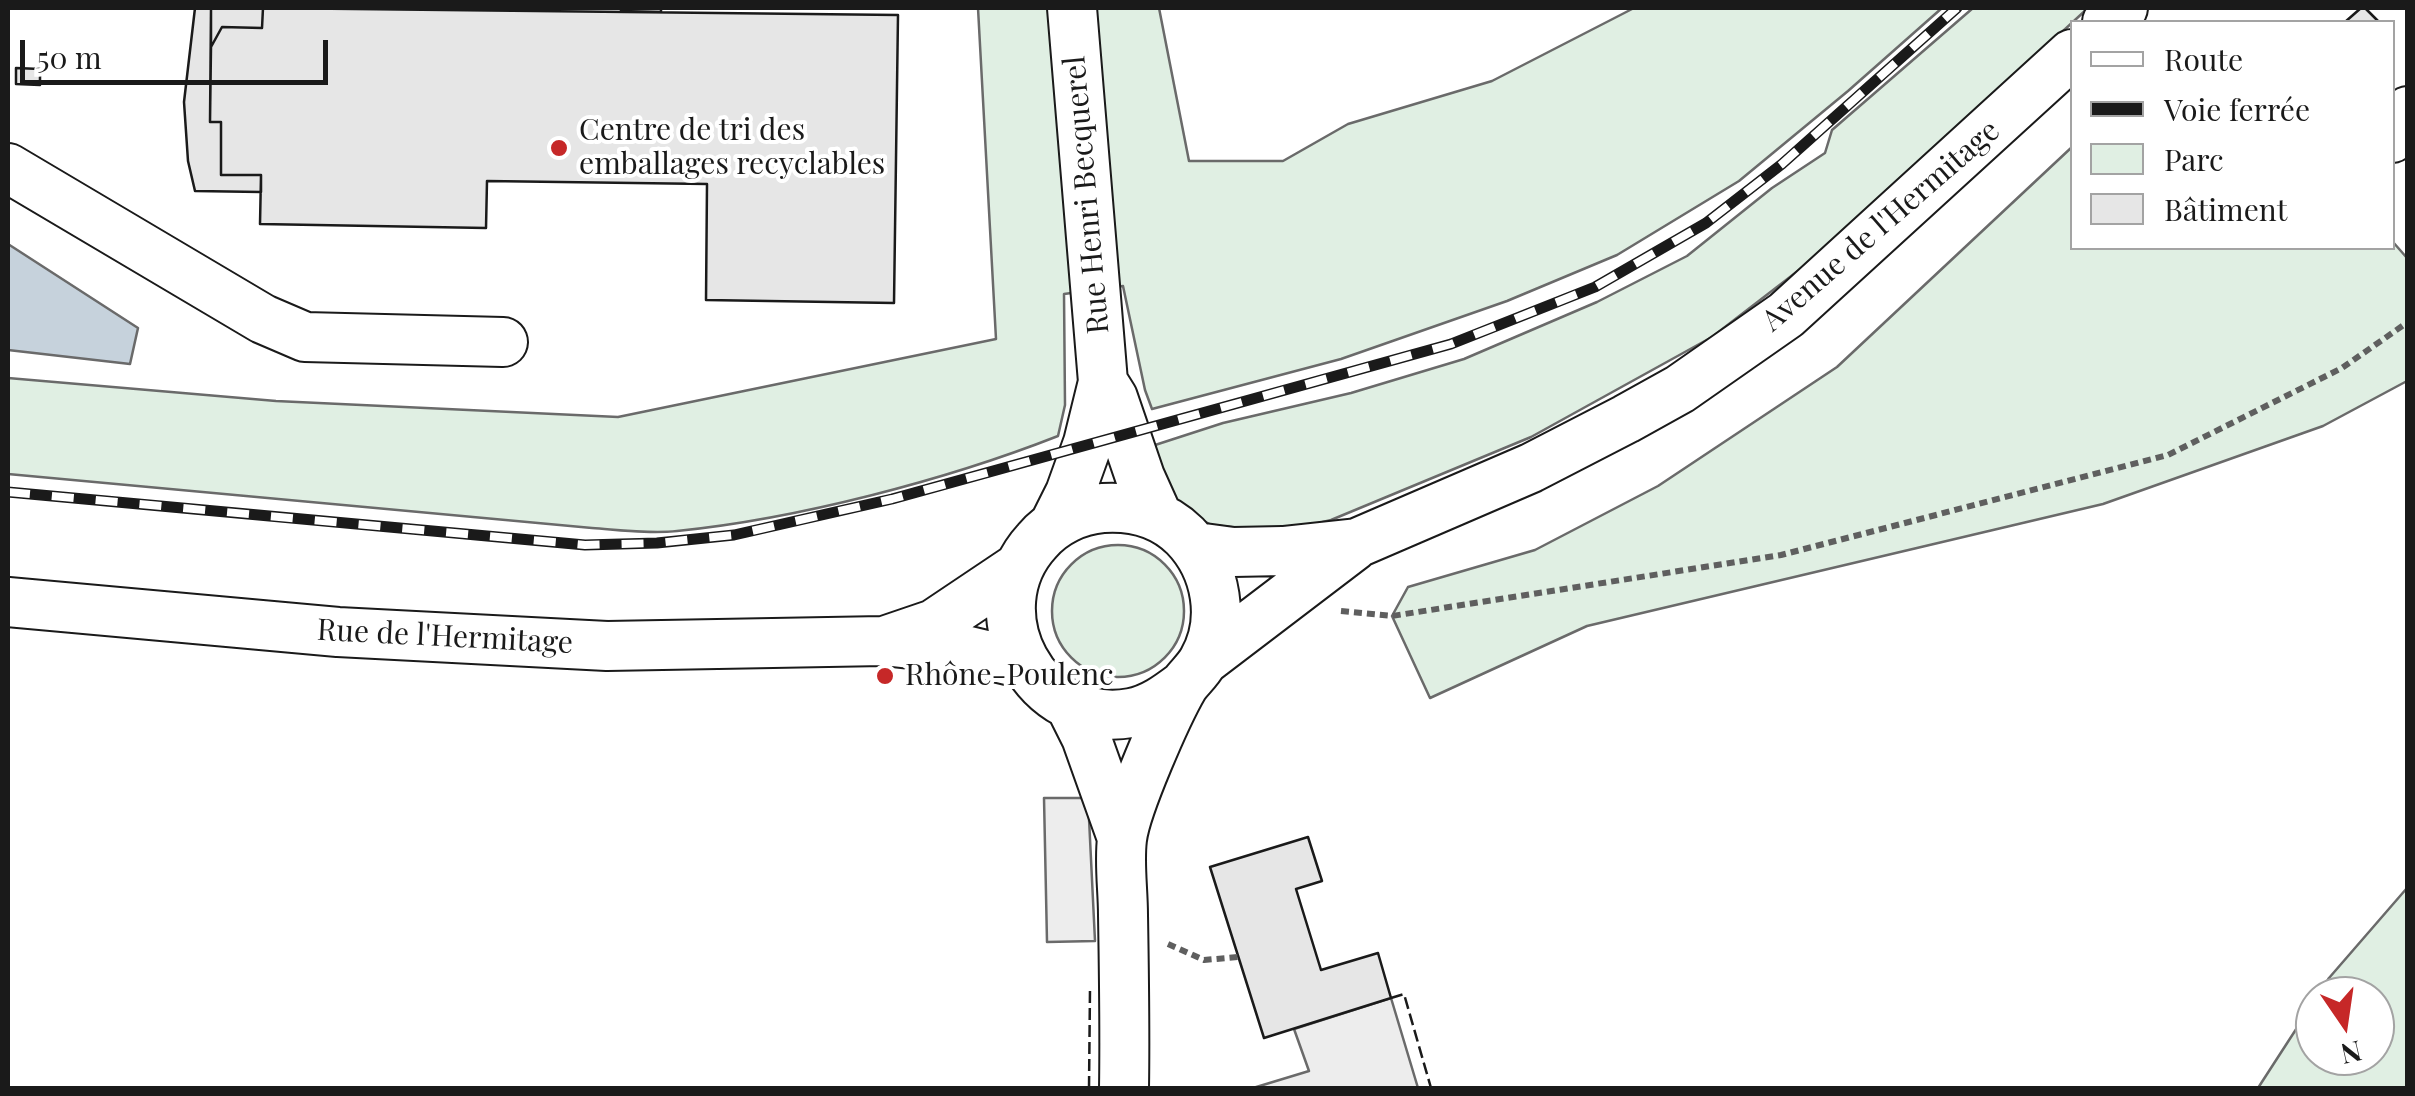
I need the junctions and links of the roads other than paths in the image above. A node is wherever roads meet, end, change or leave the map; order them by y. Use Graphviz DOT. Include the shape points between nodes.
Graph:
graph roads {
  1 [pos="1072,8"];
  2 [pos="2070,56"];
  3 [pos="2408,110"];
  4 [pos="2395,133"];
  5 [pos="8,168"];
  6 [pos="503,342"];
  7 [pos="1102,382"];
  8 [pos="1158,517"];
  9 [pos="1054,525"];
  10 [pos="1357,544"];
  11 [pos="1196,547"];
  12 [pos="1019,567"];
  13 [pos="8,602"];
  14 [pos="884,641"];
  15 [pos="1024,664"];
  16 [pos="1194,674"];
  17 [pos="1070,705"];
  18 [pos="1122,838"];
  19 [pos="1124,1088"];
  1 -- 7 [label="street, Rue Henri Becquerel"];
  2 -- 10 [label="street, Avenue de l'Hermitage" via="1786,315 1680,389 1531,468"];
  3 -- 4 [label="street"];
  5 -- 6 [label="street" via="263,319 305,337"];
  7 -- 8 [label="street, Rue Henri Becquerel"];
  7 -- 9 [label="street, Rue Henri Becquerel" via="1088,443"];
  8 -- 9 [label="street" via="1094,508"];
  8 -- 11 [label="street"];
  9 -- 12 [label="street"];
  10 -- 11 [label="street, Avenue de l'Hermitage" via="1233,552"];
  10 -- 16 [label="street, Avenue de l'Hermitage"];
  11 -- 16 [label="street" via="1217,603 1214,634"];
  12 -- 14 [label="street, Rue de l'Hermitage" via="934,624"];
  12 -- 15 [label="street" via="1010,616"];
  13 -- 14 [label="street, Rue de l'Hermitage" via="338,632 588,645"];
  14 -- 15 [label="street, Rue de l'Hermitage"];
  15 -- 17 [label="street"];
  16 -- 17 [label="street" via="1159,703 1130,713"];
  16 -- 18 [label="street" via="1143,777"];
  17 -- 18 [label="street"];
  18 -- 19 [label="street"];
}
